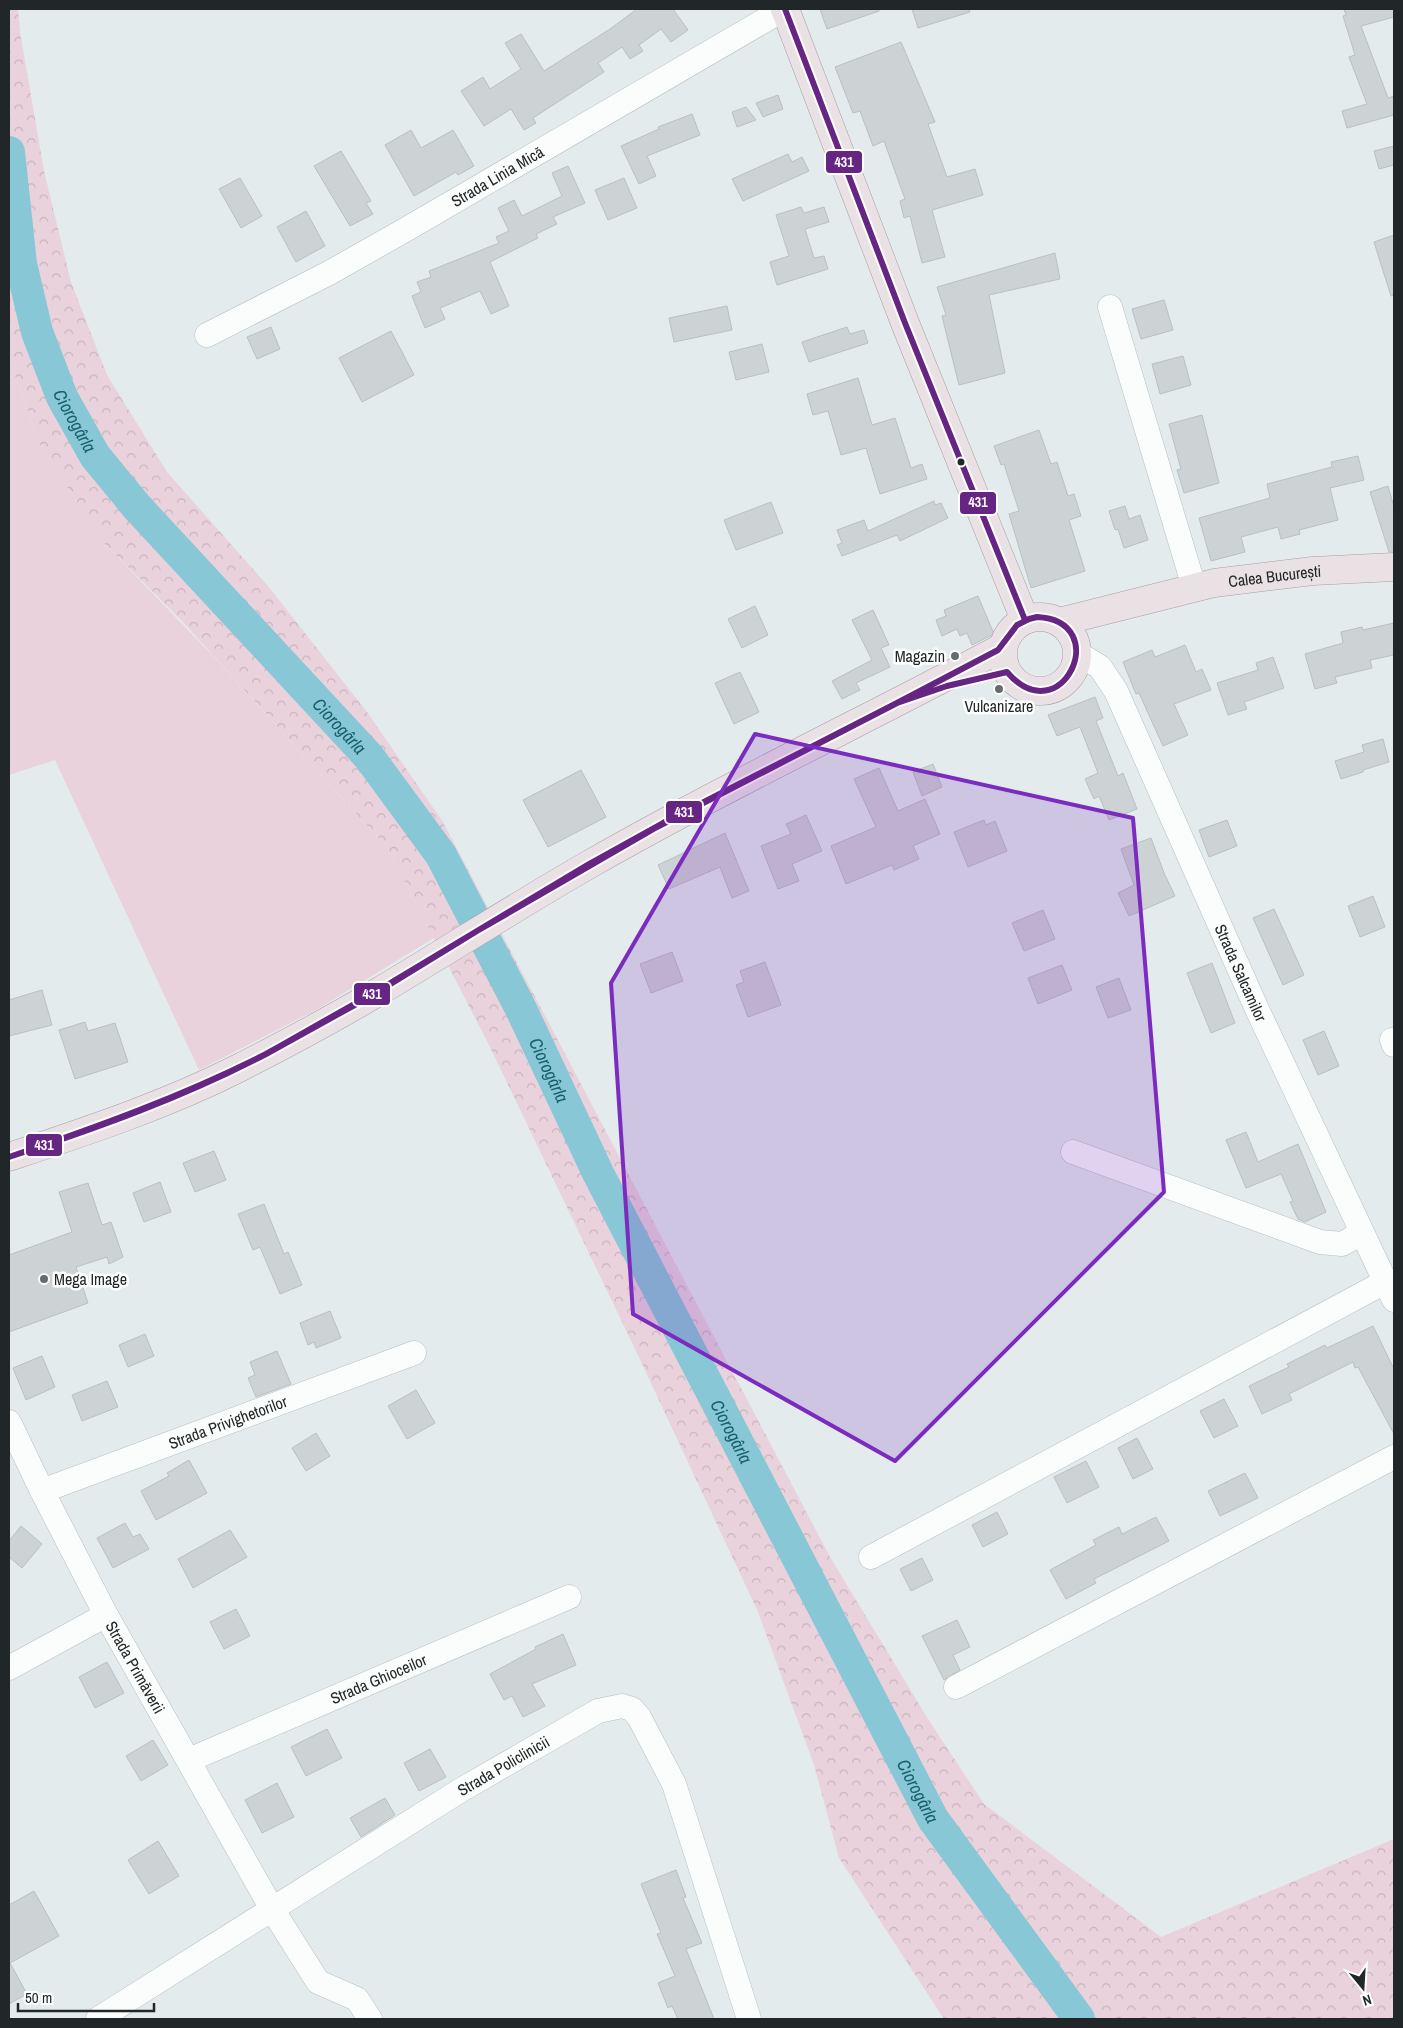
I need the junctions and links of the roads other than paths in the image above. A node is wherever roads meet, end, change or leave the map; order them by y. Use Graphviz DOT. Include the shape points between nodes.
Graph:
graph roads {
  1 [pos="785,9"];
  2 [pos="1110,307"];
  3 [pos="207,335"];
  4 [pos="1394,567"];
  5 [pos="1194,588"];
  6 [pos="1156,598"];
  7 [pos="1025,620"];
  8 [pos="1059,622"];
  9 [pos="1077,649"];
  10 [pos="1005,660"];
  11 [pos="1073,1152"];
  12 [pos="9,1157"];
  13 [pos="1362,1233"];
  14 [pos="1392,1295"];
  15 [pos="414,1353"];
  16 [pos="9,1422"];
  17 [pos="1394,1457"];
  18 [pos="42,1492"];
  19 [pos="871,1557"];
  20 [pos="569,1597"];
  21 [pos="106,1615"];
  22 [pos="9,1668"];
  23 [pos="956,1687"];
  24 [pos="189,1760"];
  25 [pos="272,1909"];
  26 [pos="98,2019"];
  27 [pos="370,2019"];
  28 [pos="749,2019"];
  1 -- 3 [label="street, Strada Linia Mică" via="329,273"];
  1 -- 7 [label="main road" via="908,332"];
  2 -- 5 [label="street"];
  4 -- 5 [label="main road, Calea București" via="1305,572"];
  5 -- 6 [label="main road, Calea București"];
  6 -- 8 [label="main road, Calea București"];
  6 -- 9 [label="main road, Calea București" via="1104,625"];
  7 -- 8 [label="main road" via="1042,617"];
  7 -- 10 [label="main road" via="1011,630"];
  8 -- 9 [label="main road" via="1072,635"];
  9 -- 10 [label="main road" via="1076,664 1063,683 1039,691 1026,689 1016,682"];
  9 -- 13 [label="street, Strada Salcamilor" via="1100,667 1116,691 1256,1006"];
  10 -- 12 [label="main road" via="951,684 913,696 695,806 542,892 325,1022 238,1068 188,1092"];
  11 -- 13 [label="street" via="1320,1242 1342,1244"];
  13 -- 14 [label="street, Strada Salcamilor"];
  14 -- 19 [label="street"];
  15 -- 18 [label="street, Strada Privighetorilor"];
  16 -- 18 [label="street, Strada Primăverii"];
  17 -- 23 [label="street"];
  18 -- 21 [label="street, Strada Primăverii"];
  20 -- 24 [label="street, Strada Ghioceilor"];
  21 -- 22 [label="street"];
  21 -- 24 [label="street, Strada Primăverii"];
  24 -- 25 [label="street, Strada Primăverii"];
  25 -- 26 [label="street, Strada Policlinicii"];
  25 -- 27 [label="street, Strada Primăverii" via="318,1982 357,1999"];
  25 -- 28 [label="street, Strada Policlinicii" via="518,1756 598,1711 622,1706 639,1716 674,1784"];
}
